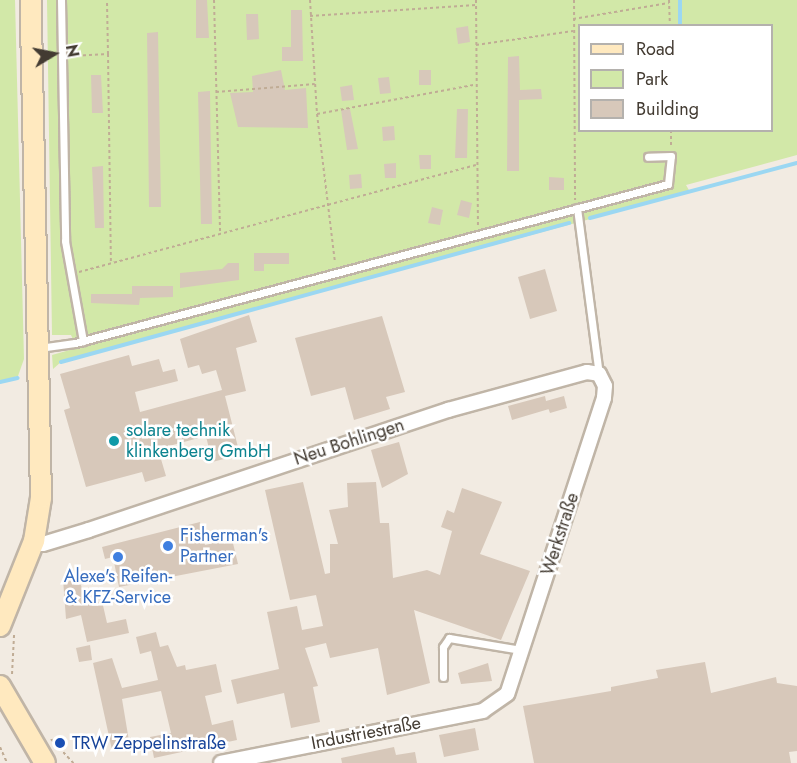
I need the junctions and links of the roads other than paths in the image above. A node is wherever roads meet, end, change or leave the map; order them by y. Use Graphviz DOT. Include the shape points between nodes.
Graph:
graph roads {
  1 [pos="31,0"];
  2 [pos="61,0"];
  3 [pos="648,157"];
  4 [pos="577,208"];
  5 [pos="83,341"];
  6 [pos="37,348"];
  7 [pos="599,374"];
  8 [pos="34,541"];
  9 [pos="21,573"];
  10 [pos="0,592"];
  11 [pos="0,626"];
  12 [pos="521,650"];
  13 [pos="444,677"];
  14 [pos="0,686"];
  15 [pos="507,694"];
  16 [pos="0,713"];
  17 [pos="26,735"];
  18 [pos="45,763"];
  19 [pos="221,763"];
  1 -- 6 [label="main road"];
  2 -- 5 [label="lane" via="68,275"];
  3 -- 4 [label="lane" via="671,156 668,184"];
  4 -- 5 [label="lane"];
  4 -- 7 [label="lane"];
  5 -- 6 [label="lane"];
  6 -- 8 [label="main road" via="41,498"];
  7 -- 8 [label="street, Neu Bohlingen" via="587,372 448,410 89,530 43,544"];
  7 -- 12 [label="street, Werkstraße" via="605,386 604,398"];
  8 -- 9 [label="main road"];
  9 -- 10 [label="main road"];
  9 -- 11 [label="main road"];
  12 -- 13 [label="lane" via="449,638 443,647"];
  12 -- 15 [label="street, Werkstraße"];
  14 -- 17 [label="main road"];
  15 -- 19 [label="street, Industriestraße" via="483,711"];
  16 -- 17 [label="main road" via="9,726"];
  17 -- 18 [label="main road"];
}
